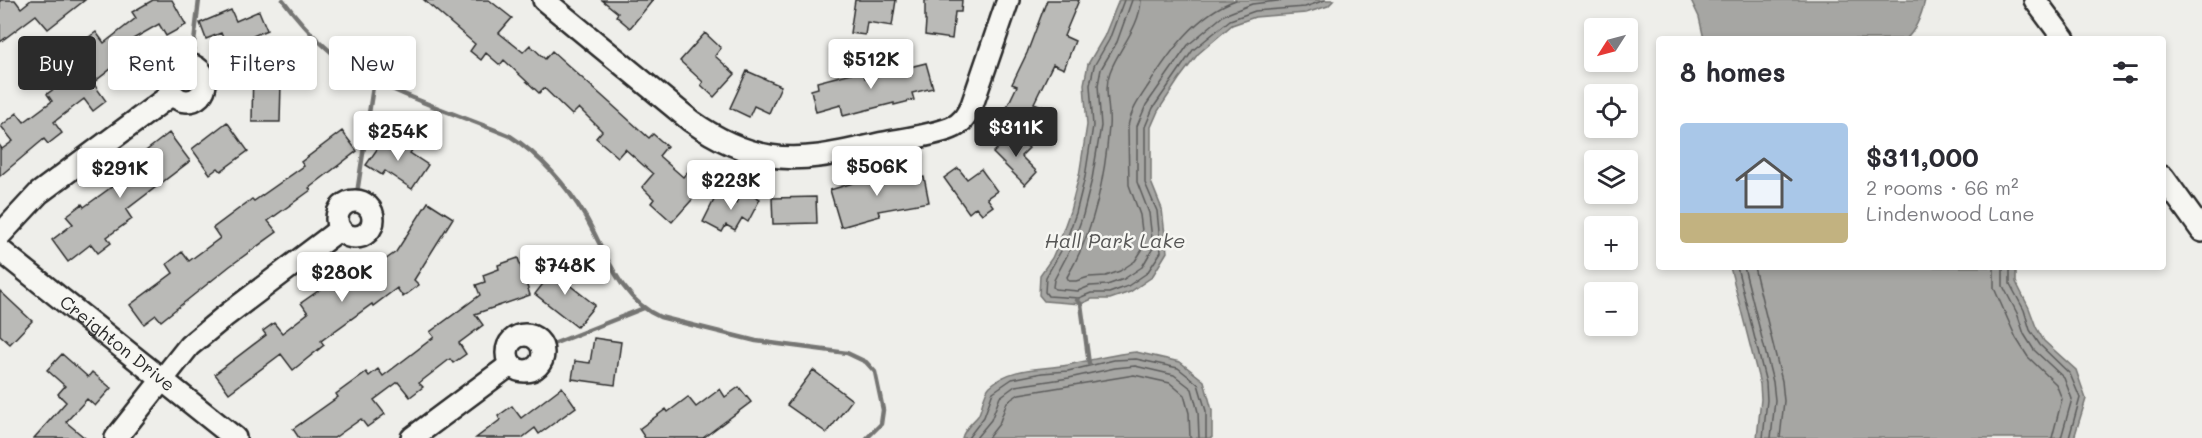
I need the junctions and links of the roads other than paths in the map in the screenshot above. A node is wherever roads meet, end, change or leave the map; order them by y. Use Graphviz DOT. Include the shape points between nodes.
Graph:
graph roads {
  1 [pos="544,0"];
  2 [pos="1008,0"];
  3 [pos="2035,0"];
  4 [pos="2062,36"];
  5 [pos="172,93"];
  6 [pos="2166,181"];
  7 [pos="340,229"];
  8 [pos="2202,231"];
  9 [pos="0,235"];
  10 [pos="0,250"];
  11 [pos="510,364"];
  12 [pos="161,380"];
  13 [pos="116,438"];
  14 [pos="235,438"];
  15 [pos="412,438"];
  1 -- 2 [label="street" via="710,134 738,148 771,156 806,158 952,128 965,118"];
  3 -- 4 [label="street"];
  5 -- 9 [label="street" via="39,193"];
  6 -- 8 [label="street"];
  7 -- 12 [label="street" via="201,335"];
  10 -- 12 [label="street, Creighton Drive"];
  11 -- 15 [label="street"];
  12 -- 13 [label="street"];
  12 -- 14 [label="street, Creighton Drive"];
}
